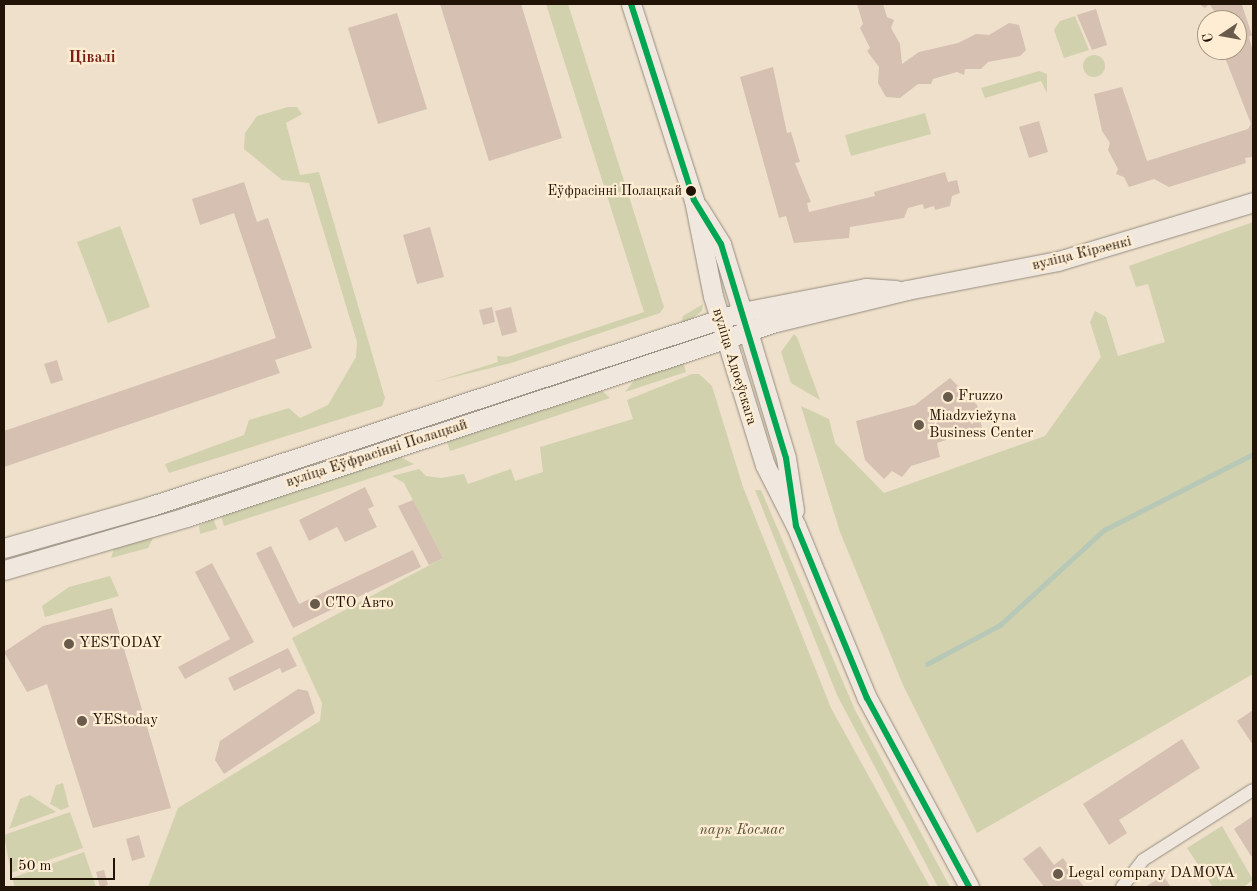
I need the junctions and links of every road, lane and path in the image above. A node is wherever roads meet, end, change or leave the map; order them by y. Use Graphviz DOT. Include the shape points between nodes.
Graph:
graph roads {
  1 [pos="632,4"];
  2 [pos="694,200"];
  3 [pos="1253,202"];
  4 [pos="907,290"];
  5 [pos="742,312"];
  6 [pos="720,319"];
  7 [pos="748,332"];
  8 [pos="726,338"];
  9 [pos="796,526"];
  10 [pos="4,548"];
  11 [pos="4,570"];
  12 [pos="1253,790"];
  13 [pos="969,887"];
  14 [pos="1122,887"];
  1 -- 2 [label="main road, вуліца Адоеўскага"];
  2 -- 5 [label="main road, вуліца Адоеўскага" via="721,244"];
  2 -- 6 [label="main road, вуліца Адоеўскага" via="700,249"];
  3 -- 4 [label="main road, вуліца Кірэенкі" via="1058,261"];
  4 -- 5 [label="main road, вуліца Кірэенкі" via="866,288"];
  4 -- 7 [label="main road, вуліца Кірэенкі"];
  5 -- 6 [label="main road, вуліца Еўфрасінні Полацкай"];
  5 -- 7 [label="main road, вуліца Адоеўскага"];
  6 -- 8 [label="main road, вуліца Адоеўскага"];
  6 -- 10 [label="main road, вуліца Еўфрасінні Полацкай" via="151,506"];
  7 -- 8 [label="main road, вуліца Еўфрасінні Полацкай"];
  7 -- 9 [label="main road, вуліца Адоеўскага" via="786,458"];
  8 -- 9 [label="main road, вуліца Адоеўскага" via="765,465"];
  8 -- 11 [label="main road, вуліца Еўфрасінні Полацкай" via="186,517"];
  9 -- 13 [label="main road, вуліца Адоеўскага" via="867,698"];
  12 -- 14 [label="street" via="1143,860"];
}
